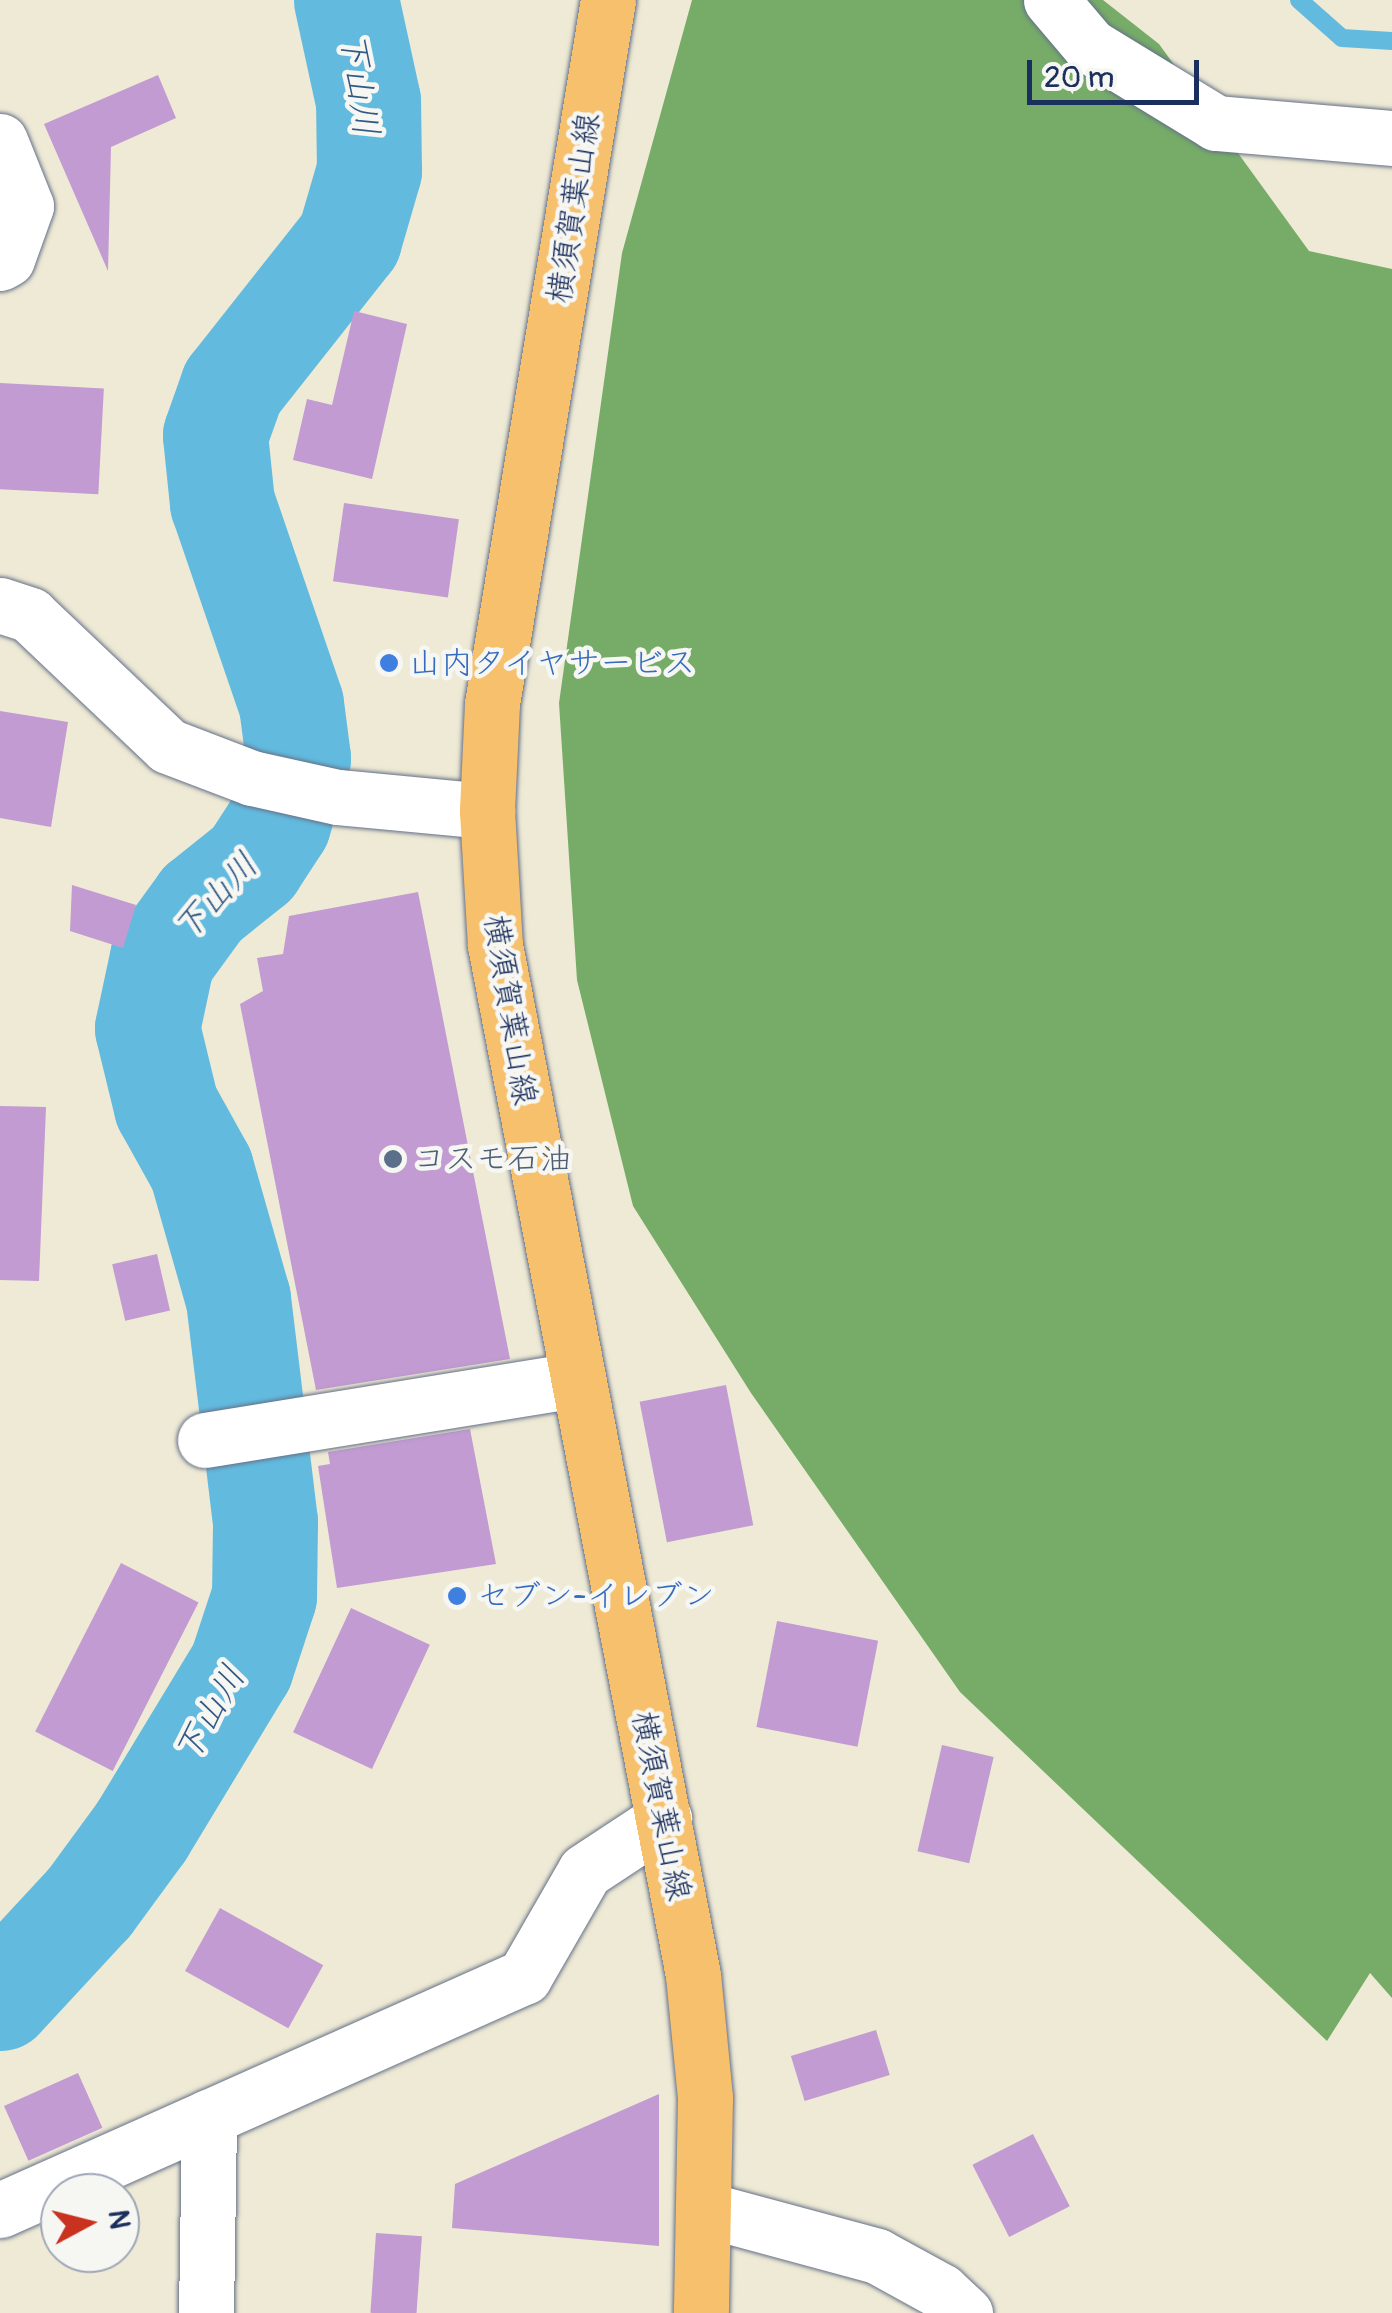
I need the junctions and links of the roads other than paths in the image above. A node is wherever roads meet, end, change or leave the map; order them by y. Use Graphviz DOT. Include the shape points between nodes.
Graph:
graph roads {
  1 [pos="608,0"];
  2 [pos="1051,0"];
  3 [pos="1392,138"];
  4 [pos="0,140"];
  5 [pos="0,263"];
  6 [pos="0,605"];
  7 [pos="487,811"];
  8 [pos="576,1380"];
  9 [pos="246,1434"];
  10 [pos="664,1819"];
  11 [pos="209,2117"];
  12 [pos="0,2210"];
  13 [pos="707,2210"];
  14 [pos="206,2313"];
  15 [pos="701,2313"];
  16 [pos="965,2313"];
  1 -- 7 [label="main road, 横須賀葉山線" via="492,704"];
  2 -- 3 [label="street" via="1090,46 1216,123"];
  4 -- 5 [label="street" via="26,206"];
  6 -- 7 [label="street" via="30,615 168,746 252,778 338,798"];
  7 -- 8 [label="main road, 横須賀葉山線" via="494,944"];
  8 -- 9 [label="street"];
  8 -- 10 [label="main road, 横須賀葉山線"];
  10 -- 11 [label="street" via="585,1871 524,1977"];
  10 -- 13 [label="main road, 横須賀葉山線" via="693,1976"];
  11 -- 12 [label="street"];
  11 -- 14 [label="street"];
  13 -- 15 [label="main road, 横須賀葉山線"];
  13 -- 16 [label="street" via="877,2256 941,2290"];
}
